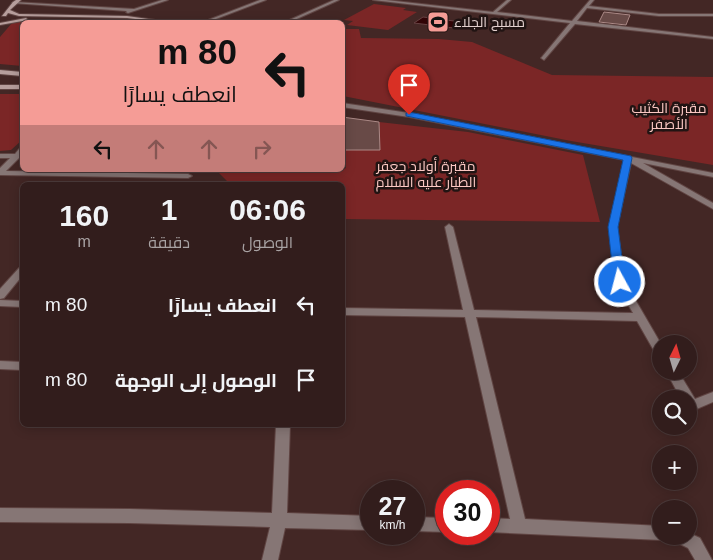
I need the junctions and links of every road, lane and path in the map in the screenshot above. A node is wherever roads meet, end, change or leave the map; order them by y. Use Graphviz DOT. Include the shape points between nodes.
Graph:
graph roads {
  1 [pos="19,0"];
  2 [pos="166,0"];
  3 [pos="264,0"];
  4 [pos="337,0"];
  5 [pos="375,0"];
  6 [pos="423,0"];
  7 [pos="509,0"];
  8 [pos="592,0"];
  9 [pos="14,3"];
  10 [pos="416,5"];
  11 [pos="0,6"];
  12 [pos="586,7"];
  13 [pos="8,10"];
  14 [pos="135,10"];
  15 [pos="494,14"];
  16 [pos="713,15"];
  17 [pos="113,17"];
  18 [pos="0,19"];
  19 [pos="63,20"];
  20 [pos="146,20"];
  21 [pos="210,20"];
  22 [pos="292,20"];
  23 [pos="573,22"];
  24 [pos="0,24"];
  25 [pos="680,35"];
  26 [pos="713,38"];
  27 [pos="713,44"];
  28 [pos="544,58"];
  29 [pos="0,72"];
  30 [pos="20,74"];
  31 [pos="0,87"];
  32 [pos="20,87"];
  33 [pos="345,105"];
  34 [pos="20,153"];
  35 [pos="0,156"];
  36 [pos="628,158"];
  37 [pos="0,173"];
  38 [pos="108,173"];
  39 [pos="713,175"];
  40 [pos="188,176"];
  41 [pos="713,206"];
  42 [pos="449,227"];
  43 [pos="20,272"];
  44 [pos="0,296"];
  45 [pos="0,303"];
  46 [pos="20,304"];
  47 [pos="345,311"];
  48 [pos="470,314"];
  49 [pos="640,317"];
  50 [pos="652,338"];
  51 [pos="0,365"];
  52 [pos="20,366"];
  53 [pos="713,397"];
  54 [pos="697,404"];
  55 [pos="284,427"];
  56 [pos="0,515"];
  57 [pos="278,521"];
  58 [pos="360,523"];
  59 [pos="500,525"];
  60 [pos="519,526"];
  61 [pos="652,533"];
  62 [pos="696,545"];
  63 [pos="270,560"];
  64 [pos="704,560"];
  1 -- 9 [label="main road"];
  2 -- 14 [label="street"];
  3 -- 21 [label="street"];
  4 -- 22 [label="street"];
  5 -- 10 [label="street"];
  6 -- 10 [label="street"];
  7 -- 15 [label="street"];
  8 -- 12 [label="street"];
  9 -- 13 [label="main road"];
  9 -- 14 [label="street"];
  10 -- 15 [label="street"];
  11 -- 13 [label="main road"];
  12 -- 16 [label="street" via="659,15"];
  12 -- 23 [label="street"];
  13 -- 17 [label="main road" via="19,15"];
  13 -- 18 [label="main road"];
  14 -- 17 [label="street"];
  15 -- 23 [label="street"];
  17 -- 20 [label="main road"];
  19 -- 24 [label="main road" via="28,19"];
  23 -- 25 [label="street"];
  23 -- 28 [label="street"];
  25 -- 26 [label="street"];
  25 -- 27 [label="street"];
  29 -- 30 [label="main road"];
  31 -- 32 [label="main road"];
  33 -- 36 [label="street"];
  34 -- 35 [label="street"];
  34 -- 37 [label="street"];
  36 -- 39 [label="street"];
  36 -- 41 [label="street"];
  36 -- 49 [label="street" via="613,227 620,282"];
  37 -- 38 [label="street"];
  38 -- 40 [label="street"];
  42 -- 48 [label="street"];
  43 -- 44 [label="street"];
  45 -- 46 [label="street"];
  47 -- 48 [label="street"];
  48 -- 49 [label="street"];
  48 -- 60 [label="street"];
  49 -- 50 [label="street"];
  51 -- 52 [label="street"];
  53 -- 54 [label="street"];
  55 -- 57 [label="street"];
  56 -- 57 [label="street"];
  57 -- 58 [label="street"];
  57 -- 63 [label="street"];
  59 -- 60 [label="street"];
  60 -- 61 [label="street"];
  62 -- 64 [label="street"];
}
